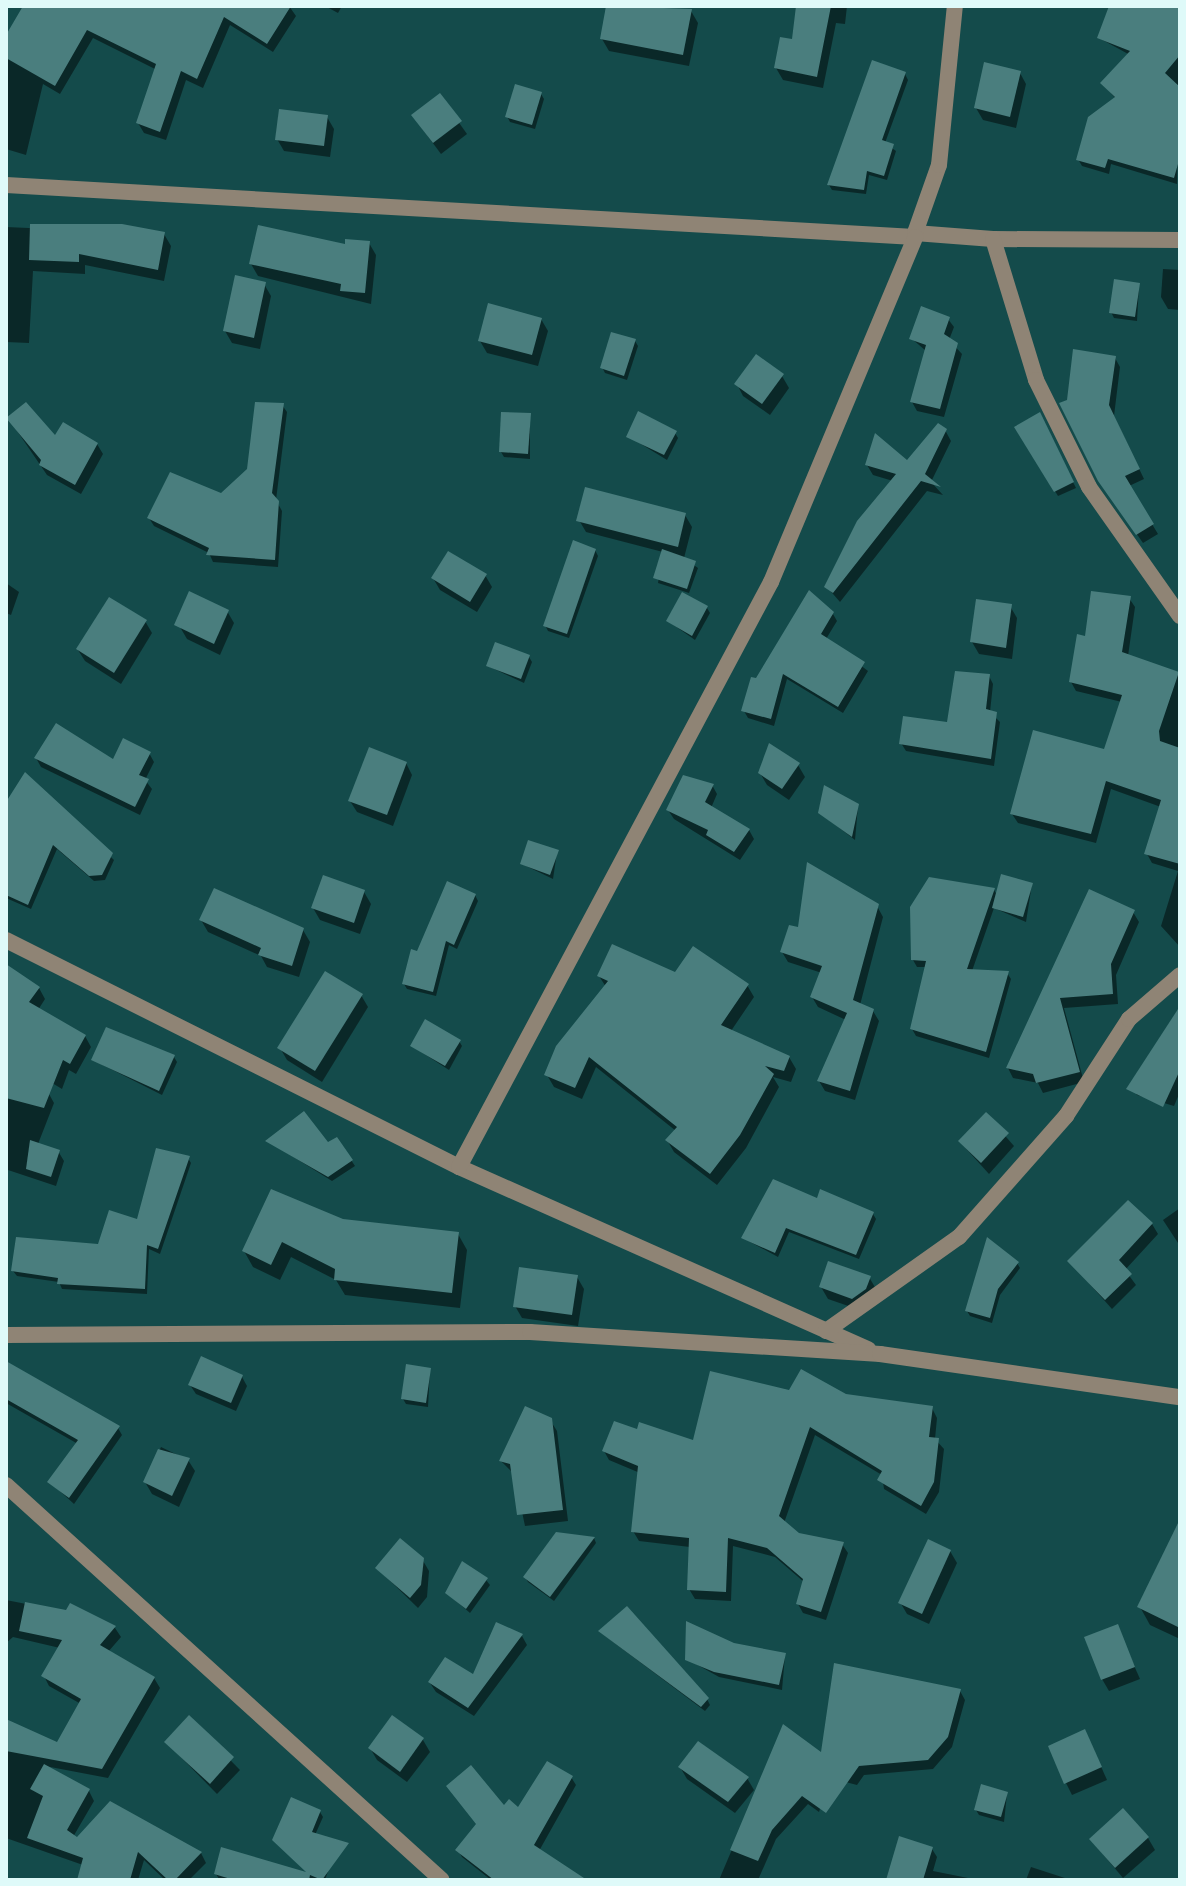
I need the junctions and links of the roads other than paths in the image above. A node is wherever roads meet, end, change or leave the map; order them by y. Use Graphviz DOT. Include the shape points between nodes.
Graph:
graph roads {
  1 [pos="955,6"];
  2 [pos="6,185"];
  3 [pos="915,235"];
  4 [pos="993,239"];
  5 [pos="1180,240"];
  6 [pos="1180,616"];
  7 [pos="6,940"];
  8 [pos="1180,975"];
  9 [pos="459,1167"];
  10 [pos="826,1331"];
  11 [pos="6,1335"];
  12 [pos="880,1354"];
  13 [pos="1180,1397"];
  14 [pos="6,1485"];
  15 [pos="442,1880"];
  1 -- 3 [label="street" via="939,165"];
  2 -- 3 [label="street"];
  3 -- 4 [label="street"];
  3 -- 9 [label="street" via="771,582"];
  4 -- 5 [label="street"];
  4 -- 6 [label="street" via="1036,380 1089,487"];
  7 -- 9 [label="street"];
  8 -- 10 [label="street" via="1129,1019 1066,1116 959,1237"];
  9 -- 10 [label="street"];
  10 -- 12 [label="street"];
  11 -- 12 [label="street" via="530,1332"];
  12 -- 13 [label="street"];
  14 -- 15 [label="street"];
}
